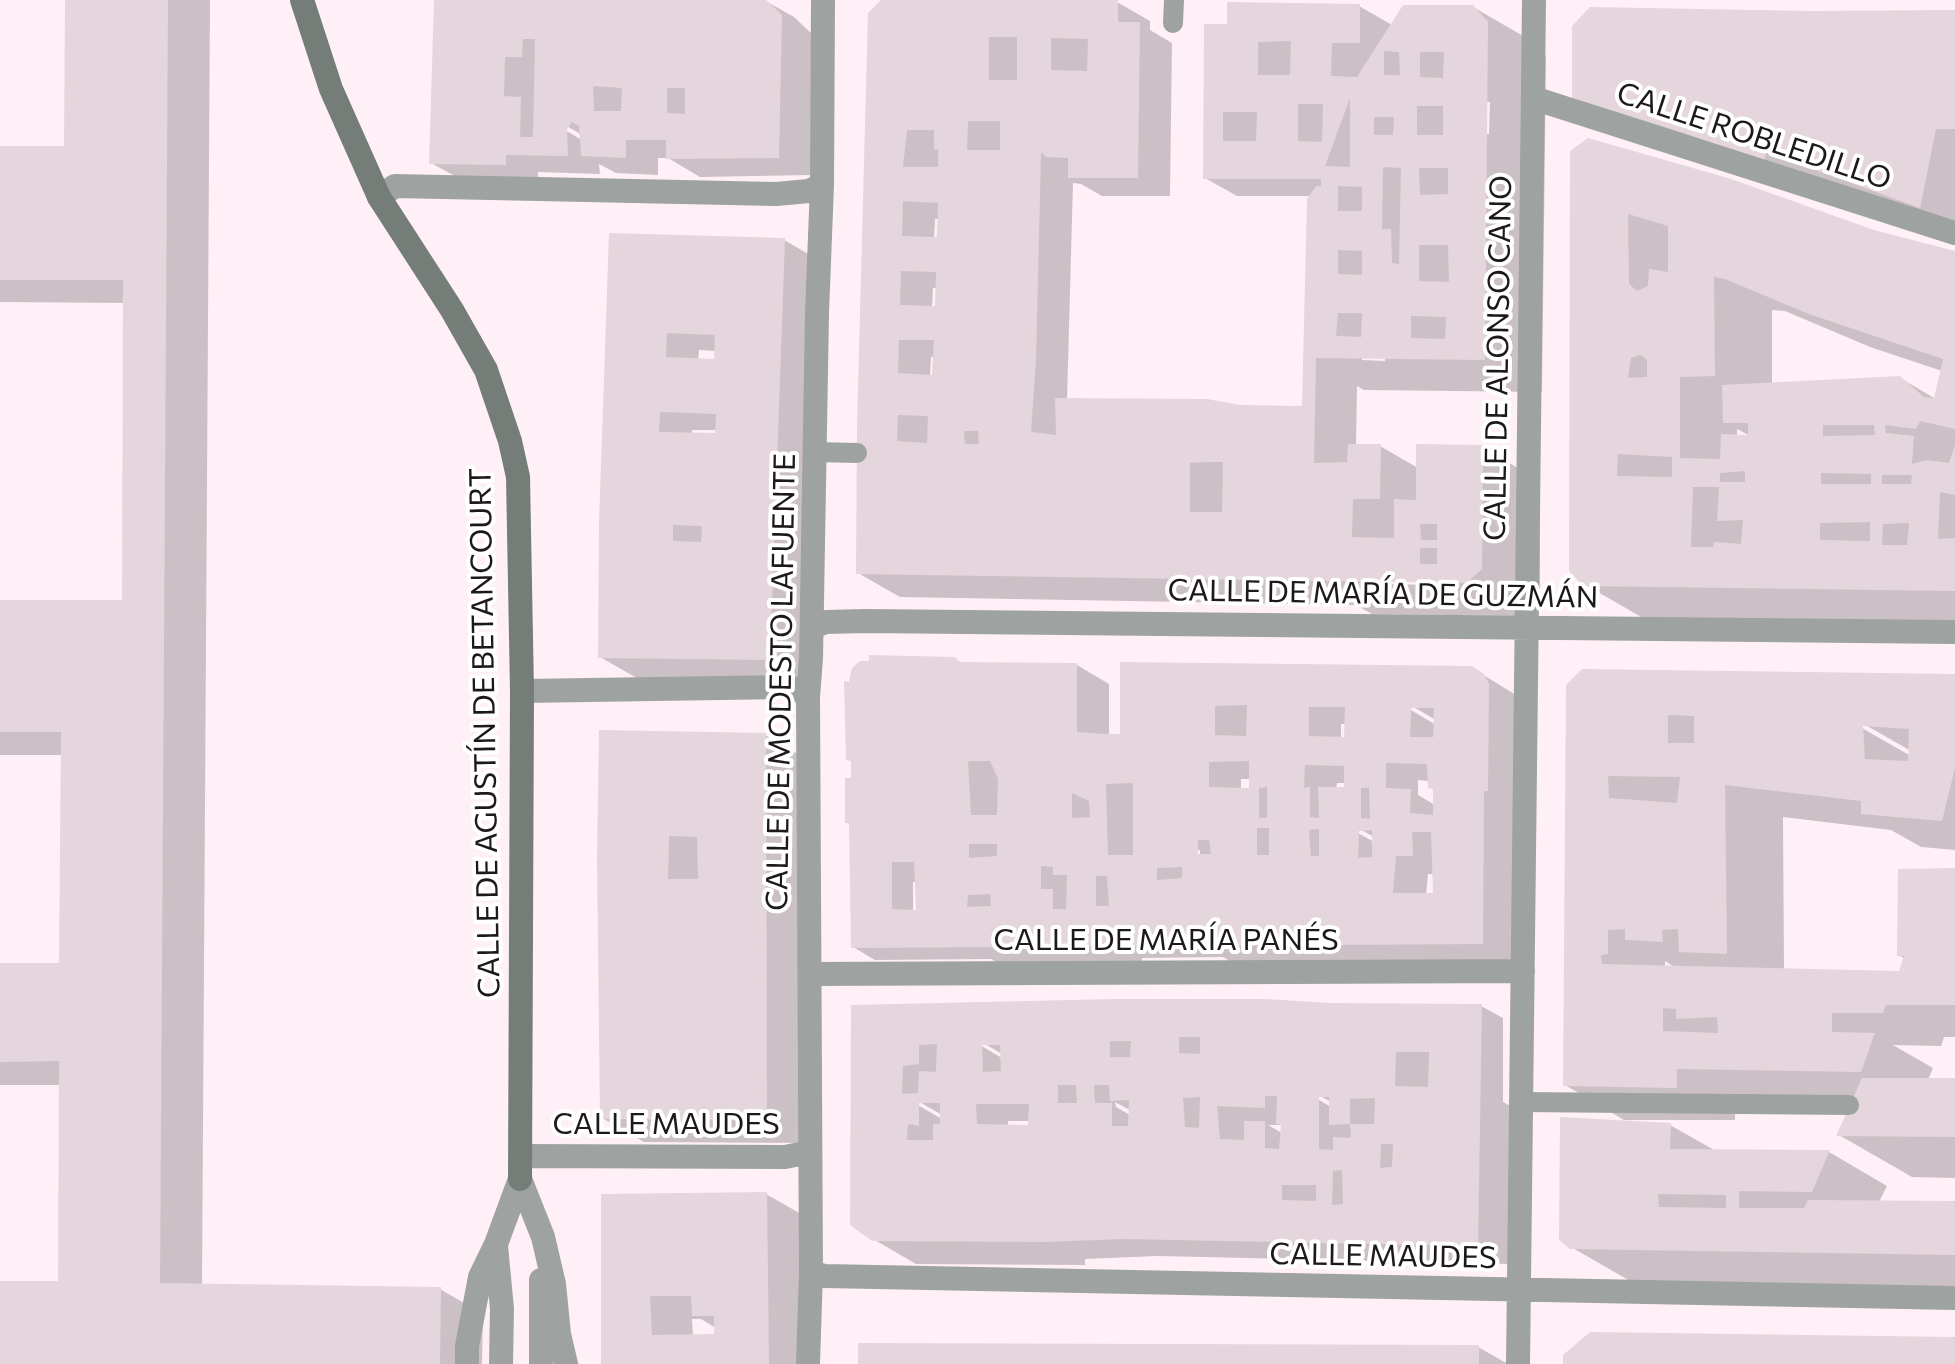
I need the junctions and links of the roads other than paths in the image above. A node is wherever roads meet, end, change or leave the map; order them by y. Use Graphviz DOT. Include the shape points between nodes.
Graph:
graph roads {
  1 [pos="302,0"];
  2 [pos="823,0"];
  3 [pos="1174,0"];
  4 [pos="1534,0"];
  5 [pos="1173,23"];
  6 [pos="1533,98"];
  7 [pos="822,185"];
  8 [pos="379,197"];
  9 [pos="1955,233"];
  10 [pos="815,452"];
  11 [pos="857,453"];
  12 [pos="812,627"];
  13 [pos="1527,628"];
  14 [pos="1955,632"];
  15 [pos="522,691"];
  16 [pos="808,697"];
  17 [pos="1523,971"];
  18 [pos="811,974"];
  19 [pos="1521,1102"];
  20 [pos="1849,1105"];
  21 [pos="810,1152"];
  22 [pos="521,1167"];
  23 [pos="543,1237"];
  24 [pos="496,1244"];
  25 [pos="811,1272"];
  26 [pos="1519,1291"];
  27 [pos="1955,1298"];
  28 [pos="467,1364"];
  29 [pos="501,1364"];
  30 [pos="541,1364"];
  31 [pos="566,1364"];
  32 [pos="808,1364"];
  33 [pos="1518,1364"];
  1 -- 8 [label="street, CALLE DE AGUSTÍN DE BETANCOURT" via="331,89"];
  2 -- 7 [label="street, CALLE DE MODESTO LAFUENTE"];
  3 -- 5 [label="lane"];
  4 -- 6 [label="street, CALLE DE ALONSO CANO"];
  6 -- 9 [label="street, CALLE ROBLEDILLO"];
  6 -- 13 [label="street, CALLE DE ALONSO CANO"];
  7 -- 8 [label="street" via="776,194 395,186"];
  7 -- 10 [label="street, CALLE DE MODESTO LAFUENTE"];
  8 -- 15 [label="street, CALLE DE AGUSTÍN DE BETANCOURT" via="486,370 510,441 520,509"];
  10 -- 11 [label="lane"];
  10 -- 12 [label="street, CALLE DE MODESTO LAFUENTE"];
  12 -- 13 [label="street, CALLE DE MARÍA DE GUZMÁN" via="865,621"];
  12 -- 16 [label="street, CALLE DE MODESTO LAFUENTE"];
  13 -- 14 [label="street, CALLE DE MARÍA DE GUZMÁN"];
  13 -- 17 [label="street, CALLE DE ALONSO CANO"];
  15 -- 16 [label="street" via="787,687"];
  15 -- 22 [label="street, CALLE DE AGUSTÍN DE BETANCOURT"];
  16 -- 18 [label="street, CALLE DE MODESTO LAFUENTE"];
  17 -- 18 [label="street, CALLE DE MARÍA PANÉS"];
  17 -- 19 [label="street, CALLE DE ALONSO CANO"];
  18 -- 21 [label="street, CALLE DE MODESTO LAFUENTE"];
  19 -- 20 [label="lane"];
  19 -- 26 [label="street, CALLE DE ALONSO CANO"];
  21 -- 22 [label="street, CALLE MAUDES"];
  21 -- 25 [label="street, CALLE DE MODESTO LAFUENTE"];
  22 -- 23 [label="street, CALLE DE AGUSTÍN DE BETANCOURT"];
  22 -- 24 [label="street, CALLE DE AGUSTÍN DE BETANCOURT"];
  23 -- 30 [label="street, CALLE DE AGUSTÍN DE BETANCOURT"];
  23 -- 31 [label="street, CALLE DE AGUSTÍN DE BETANCOURT"];
  24 -- 28 [label="street, CALLE DE AGUSTÍN DE BETANCOURT" via="480,1277"];
  24 -- 29 [label="street, CALLE DE AGUSTÍN DE BETANCOURT"];
  25 -- 26 [label="street, CALLE MAUDES"];
  25 -- 32 [label="street, CALLE DE MODESTO LAFUENTE"];
  26 -- 27 [label="street, CALLE MAUDES"];
  26 -- 33 [label="street, CALLE DE ALONSO CANO"];
}
